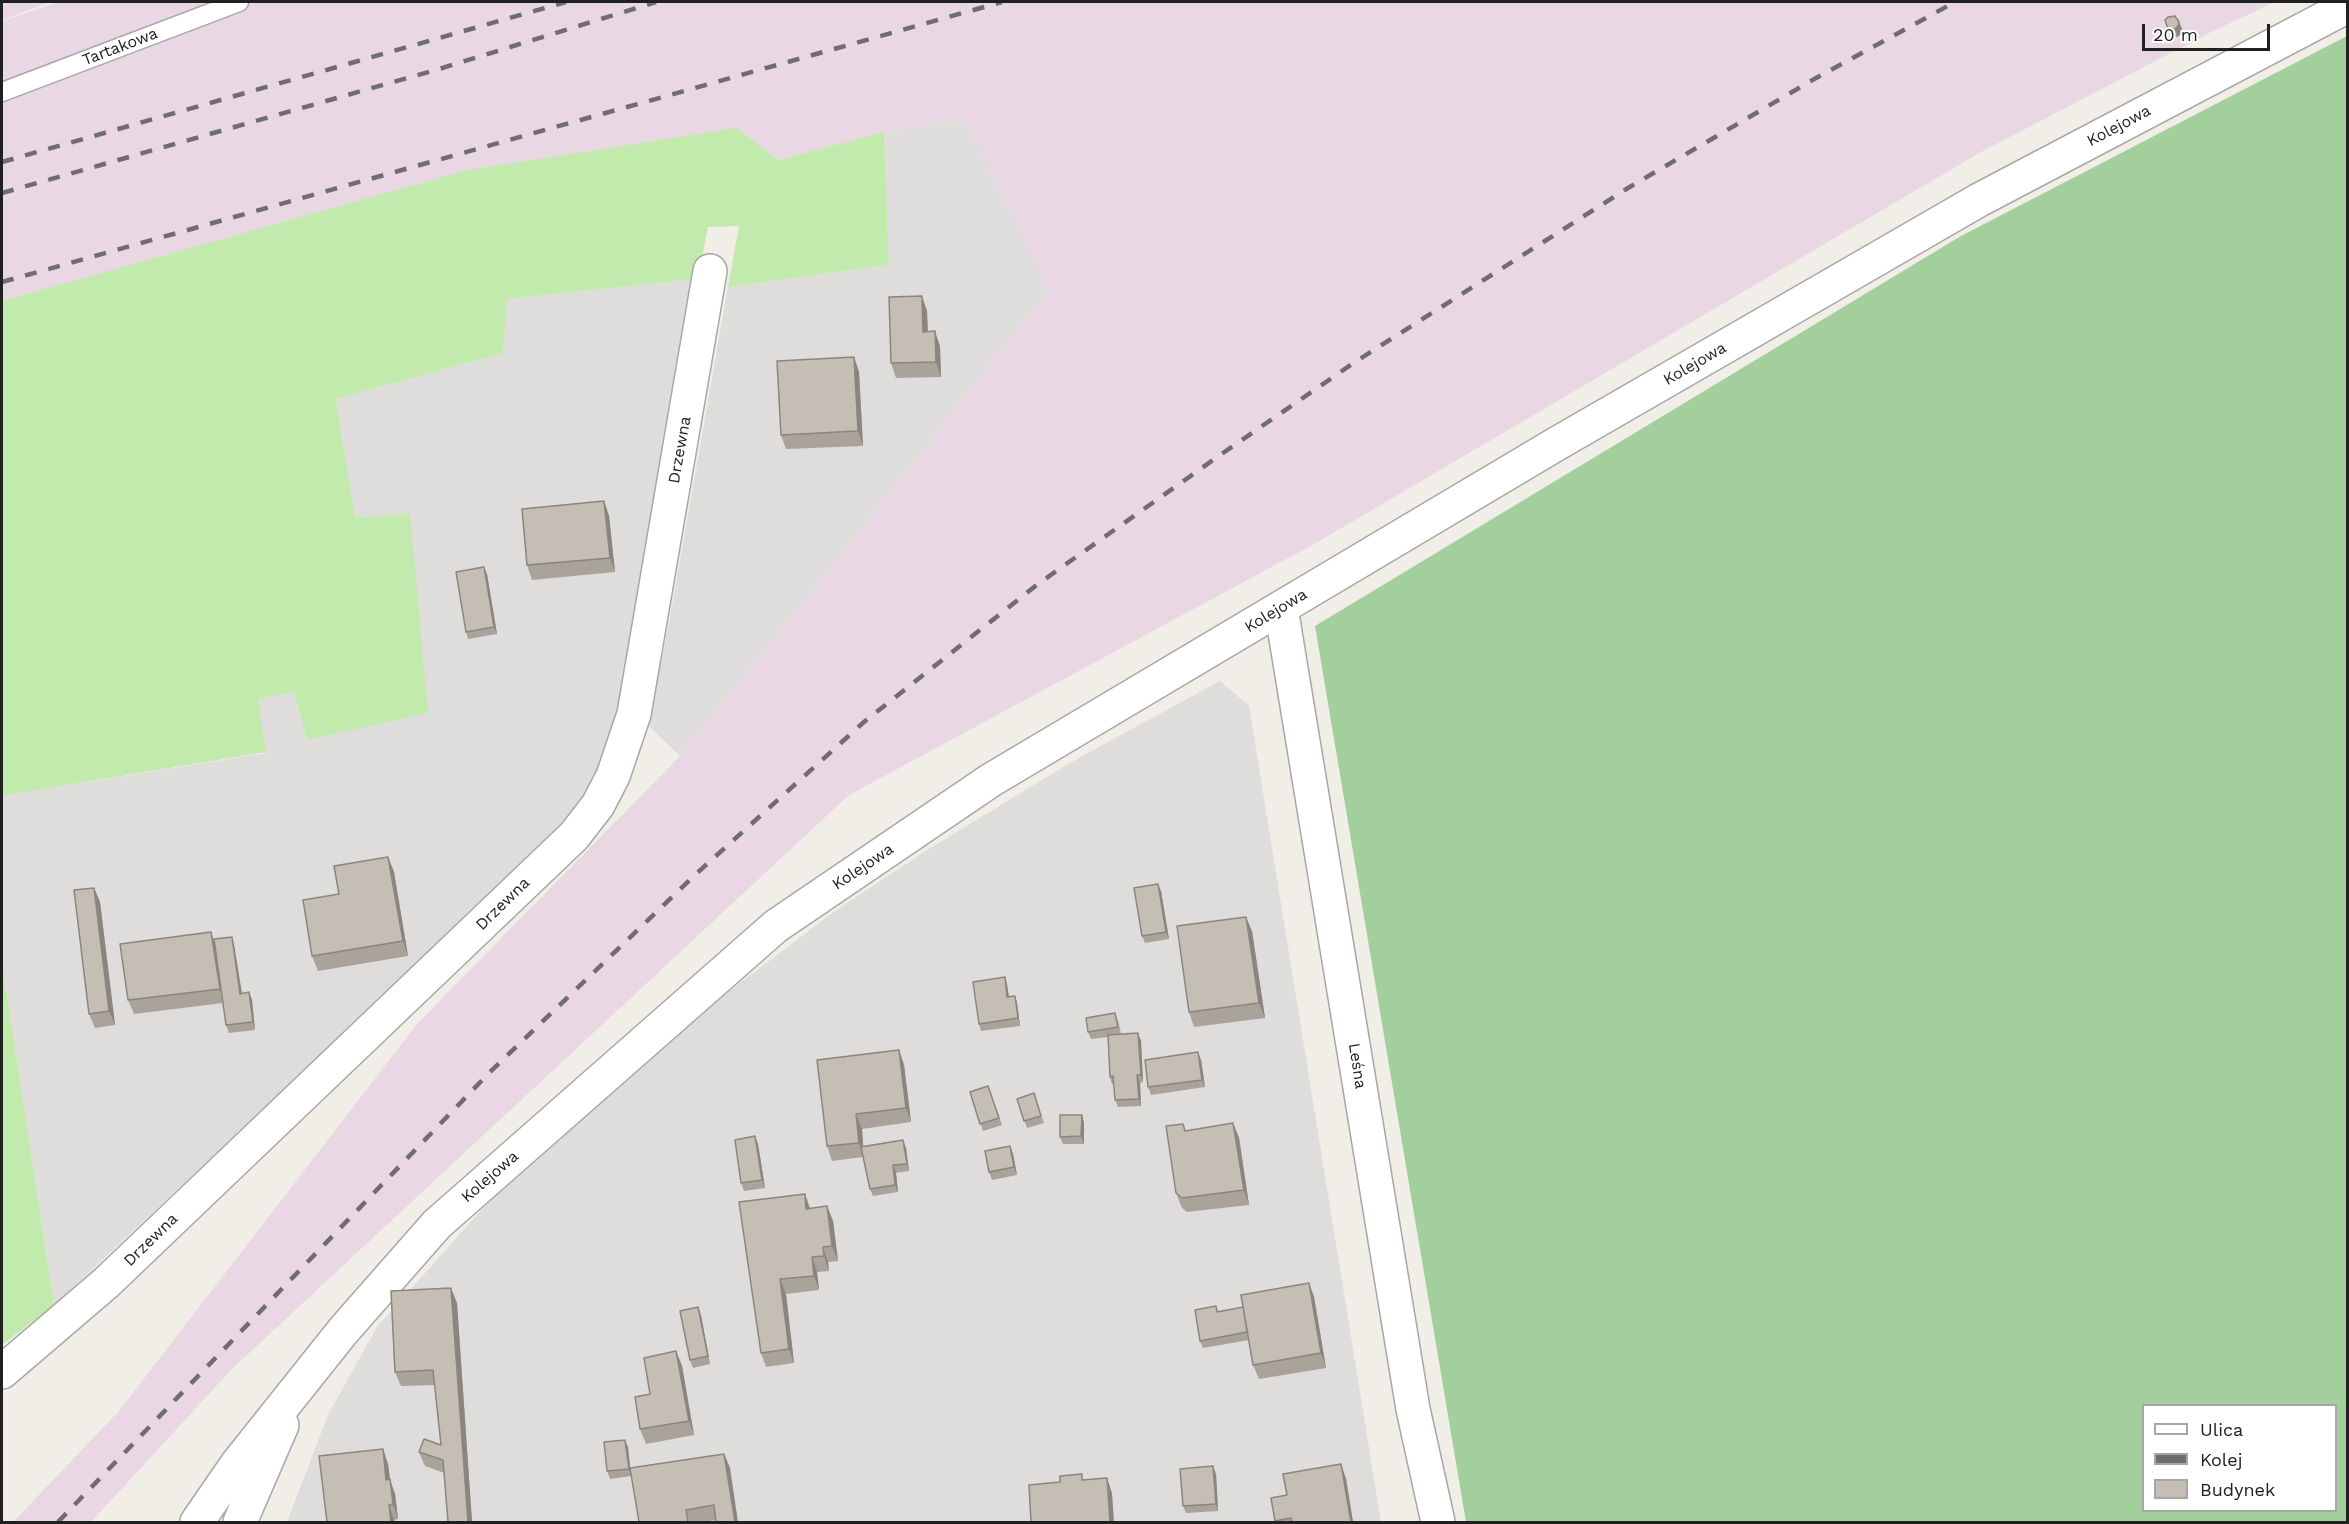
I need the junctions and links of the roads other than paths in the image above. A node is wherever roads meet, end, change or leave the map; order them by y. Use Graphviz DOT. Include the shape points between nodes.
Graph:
graph roads {
  1 [pos="239,2"];
  2 [pos="2348,6"];
  3 [pos="2,92"];
  4 [pos="711,271"];
  5 [pos="1281,608"];
  6 [pos="315,1366"];
  7 [pos="2,1372"];
  8 [pos="197,1522"];
  9 [pos="240,1522"];
  10 [pos="1438,1522"];
  1 -- 3 [label="lane, Tartakowa"];
  2 -- 5 [label="street, Kolejowa" via="1979,200"];
  4 -- 7 [label="street, Drzewna" via="634,714 613,776 598,805 574,836 123,1267"];
  5 -- 6 [label="street, Kolejowa" via="991,780 776,926 436,1224"];
  5 -- 10 [label="street, Leśna" via="1413,1409"];
  6 -- 8 [label="street, Kolejowa" via="237,1464"];
  6 -- 9 [label="street, Kolejowa" via="284,1422"];
}
